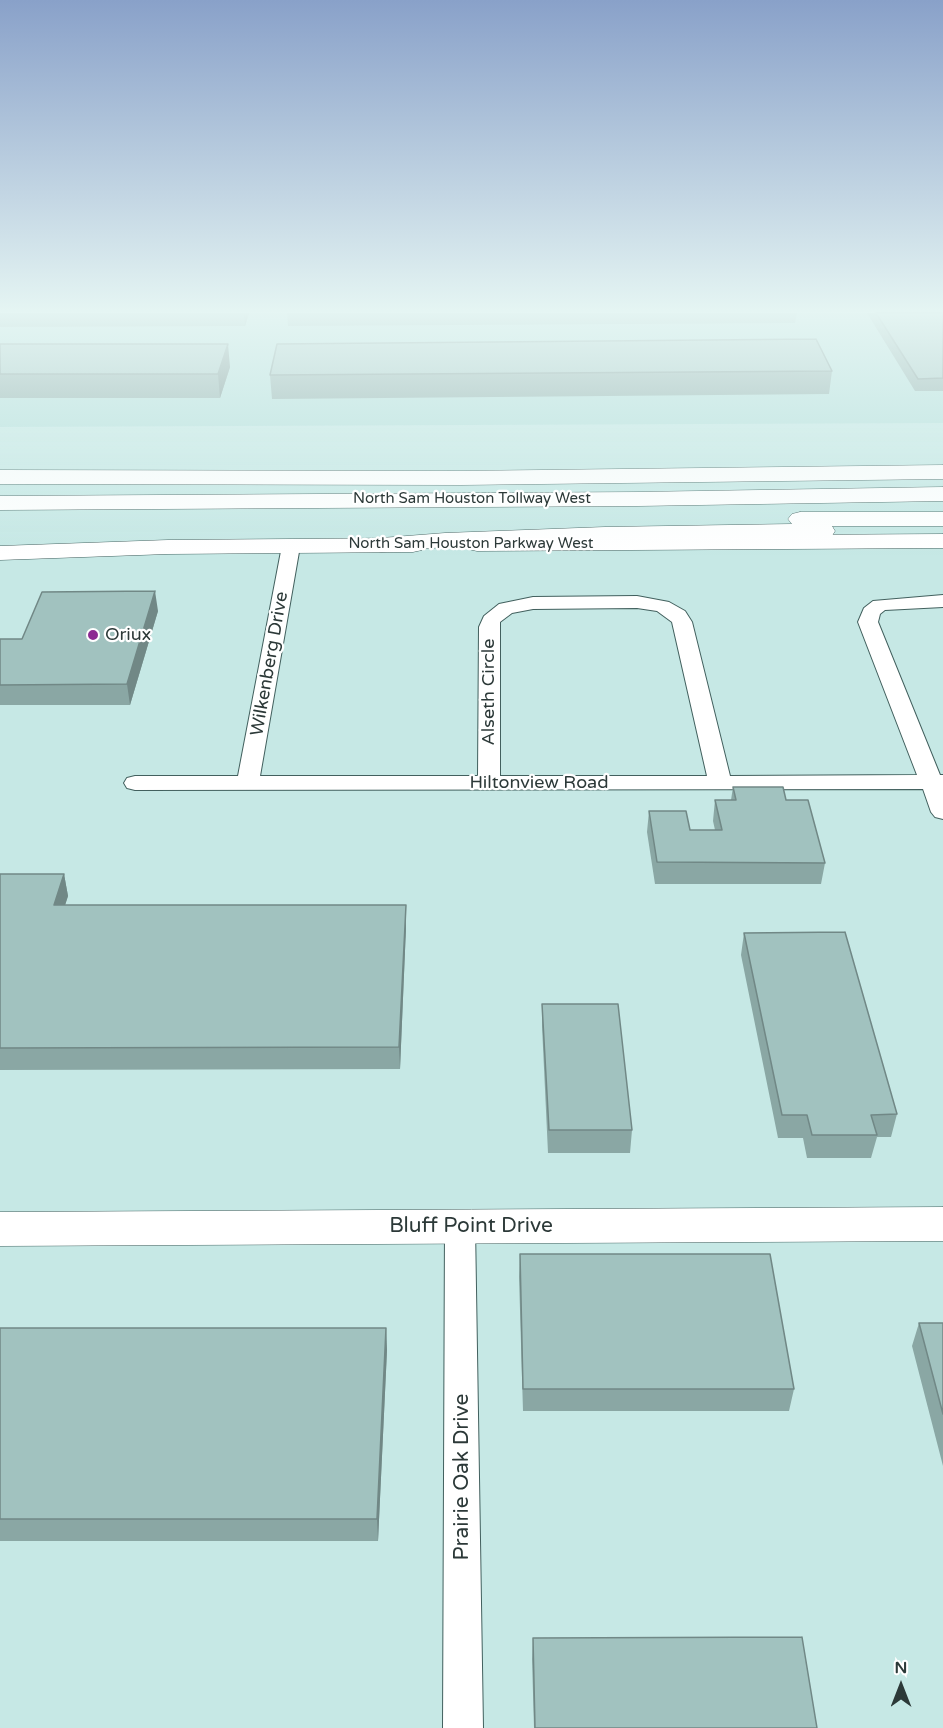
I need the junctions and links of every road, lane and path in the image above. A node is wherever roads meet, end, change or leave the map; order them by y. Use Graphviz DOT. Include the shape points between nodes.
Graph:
graph roads {
  1 [pos="943,472"];
  2 [pos="0,477"];
  3 [pos="461,478"];
  4 [pos="943,481"];
  5 [pos="943,494"];
  6 [pos="0,503"];
  7 [pos="943,519"];
  8 [pos="0,521"];
  9 [pos="943,530"];
  10 [pos="943,541"];
  11 [pos="381,545"];
  12 [pos="291,546"];
  13 [pos="0,553"];
  14 [pos="943,601"];
  15 [pos="720,782"];
  16 [pos="937,782"];
  17 [pos="135,783"];
  18 [pos="249,783"];
  19 [pos="489,783"];
  20 [pos="943,812"];
  21 [pos="943,1224"];
  22 [pos="460,1226"];
  23 [pos="0,1229"];
  24 [pos="463,1728"];
  1 -- 3 [label="main road"];
  2 -- 3 [label="main road"];
  3 -- 4 [label="main road" via="661,484"];
  5 -- 6 [label="main road, North Sam Houston Tollway West"];
  7 -- 8 [label="main road, North Sam Houston Tollway West"];
  9 -- 11 [label="main road" via="669,532"];
  10 -- 11 [label="main road, North Sam Houston Parkway West"];
  11 -- 12 [label="main road, North Sam Houston Parkway West"];
  12 -- 13 [label="main road, North Sam Houston Parkway West"];
  12 -- 18 [label="street, Wilkenberg Drive"];
  14 -- 16 [label="street" via="880,605 871,612 868,622"];
  15 -- 16 [label="street, Hiltonview Road"];
  15 -- 19 [label="street, Hiltonview Road"];
  15 -- 19 [label="street, Alseth Circle" via="678,615 662,606 637,602 577,602 518,604 491,620"];
  16 -- 20 [label="street"];
  17 -- 18 [label="street, Hiltonview Road"];
  18 -- 19 [label="street, Hiltonview Road"];
  21 -- 22 [label="main road, Bluff Point Drive"];
  22 -- 23 [label="main road, Bluff Point Drive"];
  22 -- 24 [label="street, Prairie Oak Drive"];
}
